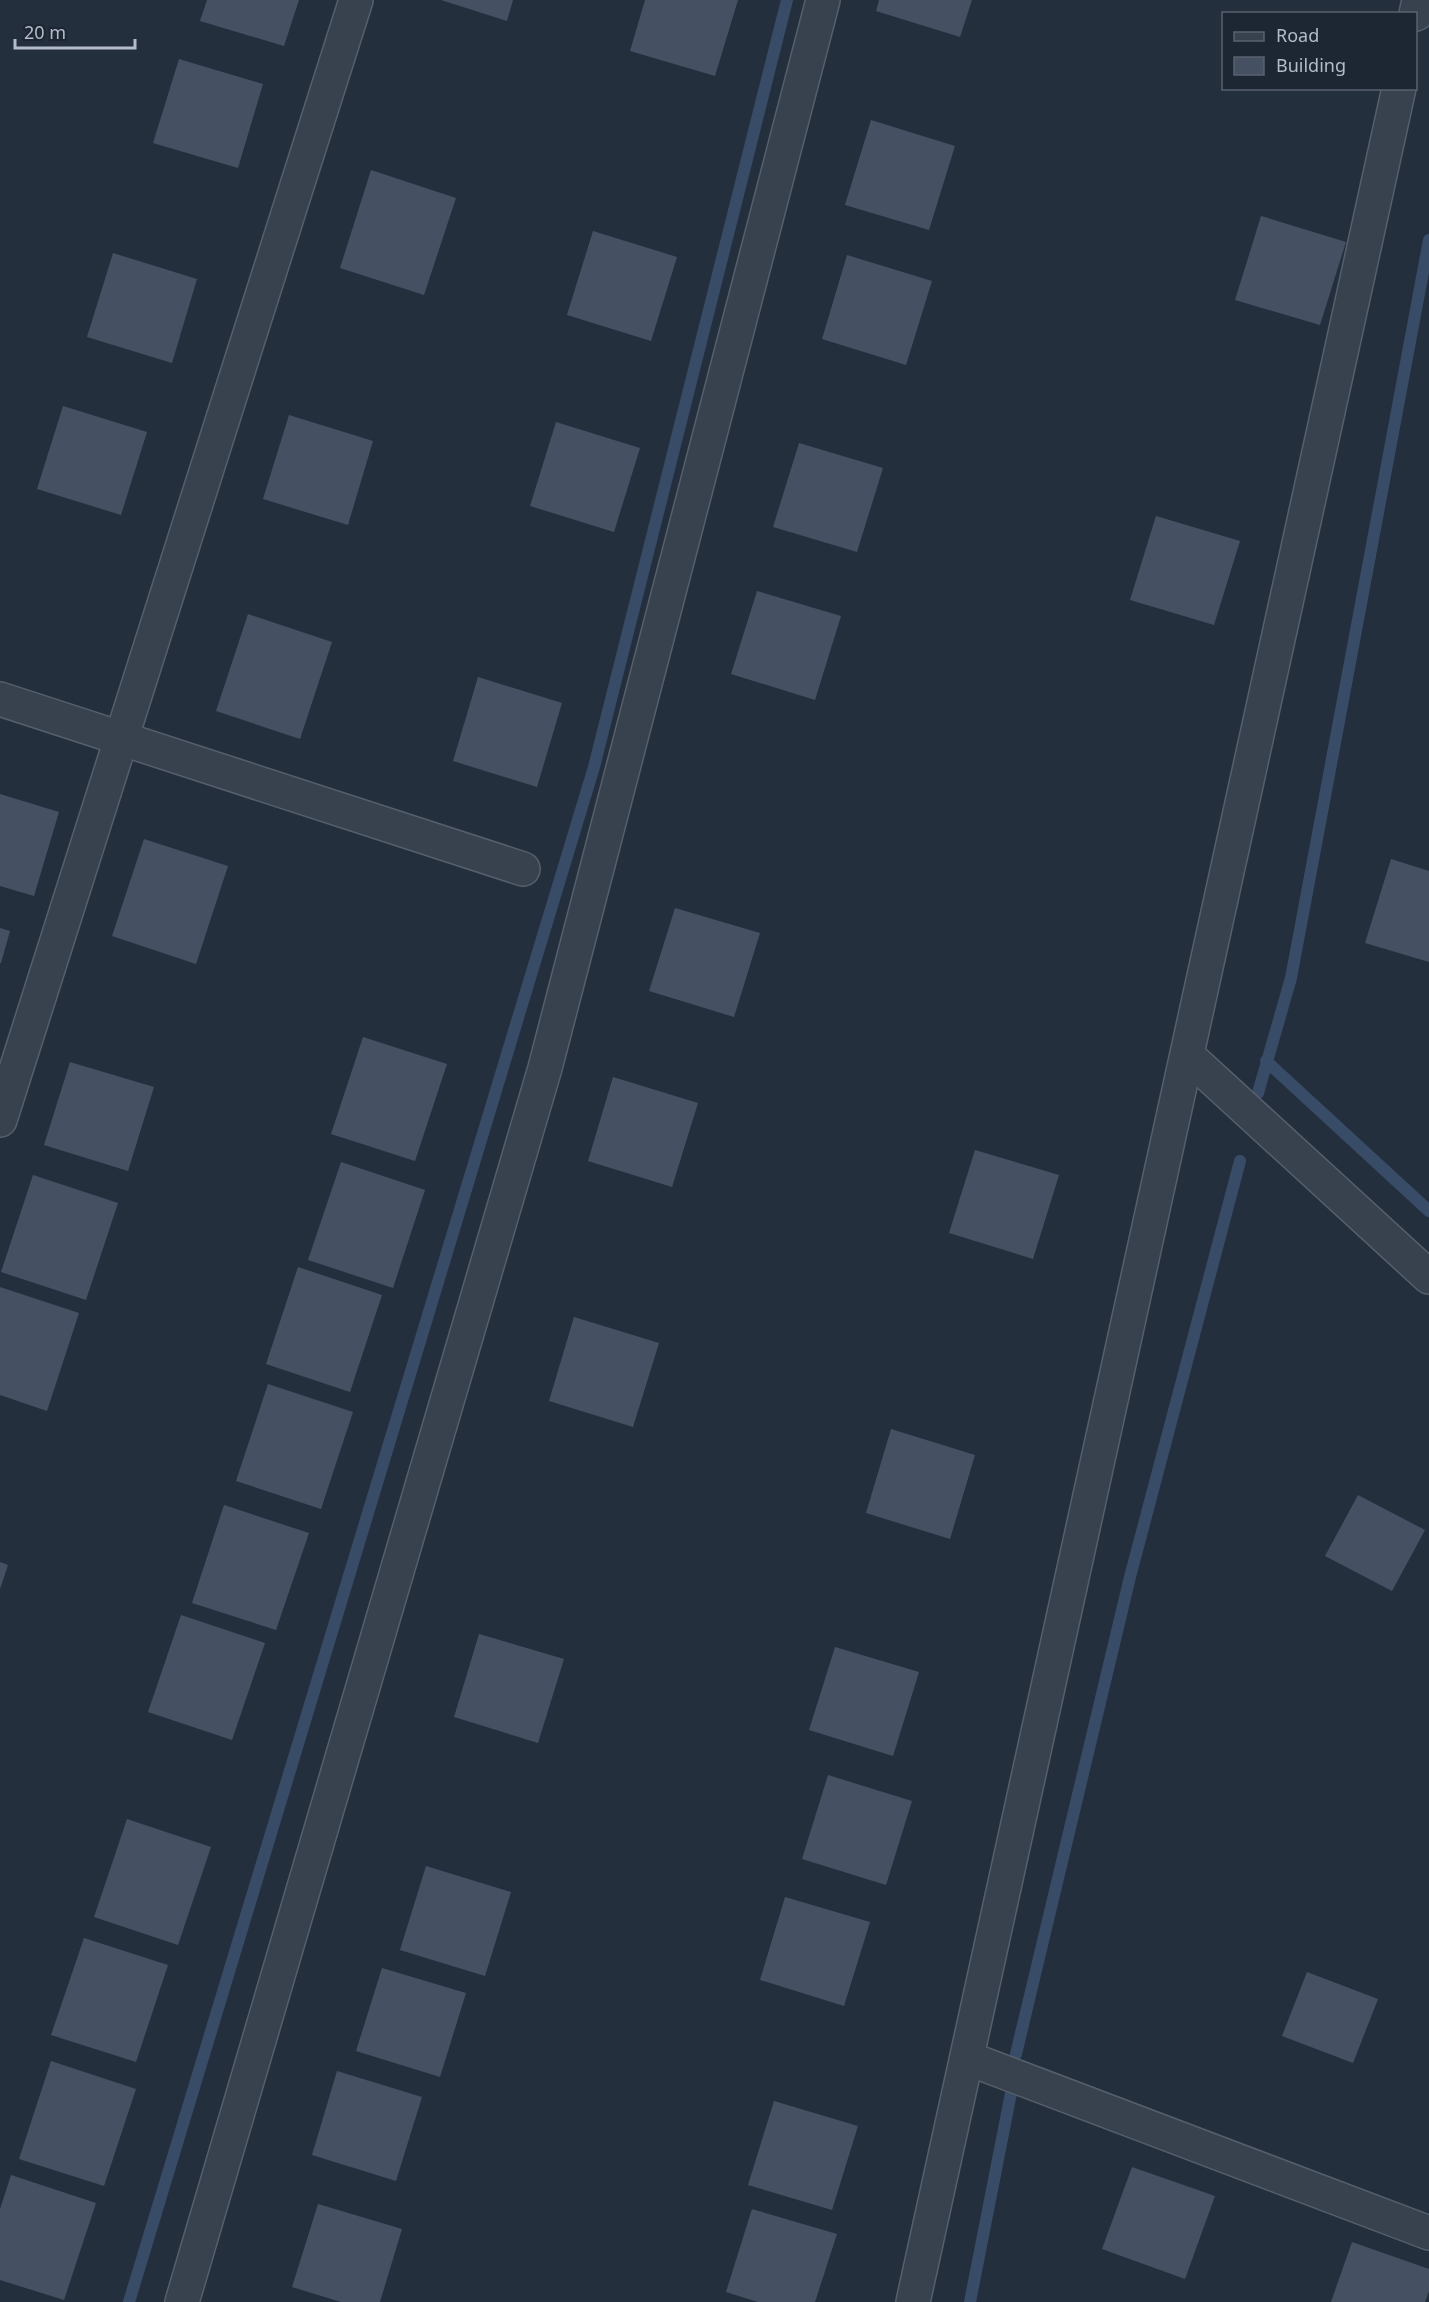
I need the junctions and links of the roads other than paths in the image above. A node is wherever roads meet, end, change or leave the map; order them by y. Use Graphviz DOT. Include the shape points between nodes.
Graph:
graph roads {
  1 [pos="356,0"];
  2 [pos="823,0"];
  3 [pos="1399,90"];
  4 [pos="0,699"];
  5 [pos="120,736"];
  6 [pos="523,869"];
  7 [pos="1188,1056"];
  8 [pos="0,1120"];
  9 [pos="1429,1277"];
  10 [pos="967,2058"];
  11 [pos="1429,2233"];
  12 [pos="182,2302"];
  13 [pos="913,2302"];
  1 -- 5 [label="street"];
  2 -- 12 [label="street" via="544,1068"];
  3 -- 7 [label="street"];
  4 -- 5 [label="street"];
  5 -- 6 [label="street"];
  5 -- 8 [label="street"];
  7 -- 9 [label="street"];
  7 -- 10 [label="street"];
  10 -- 11 [label="street"];
  10 -- 13 [label="street"];
}
